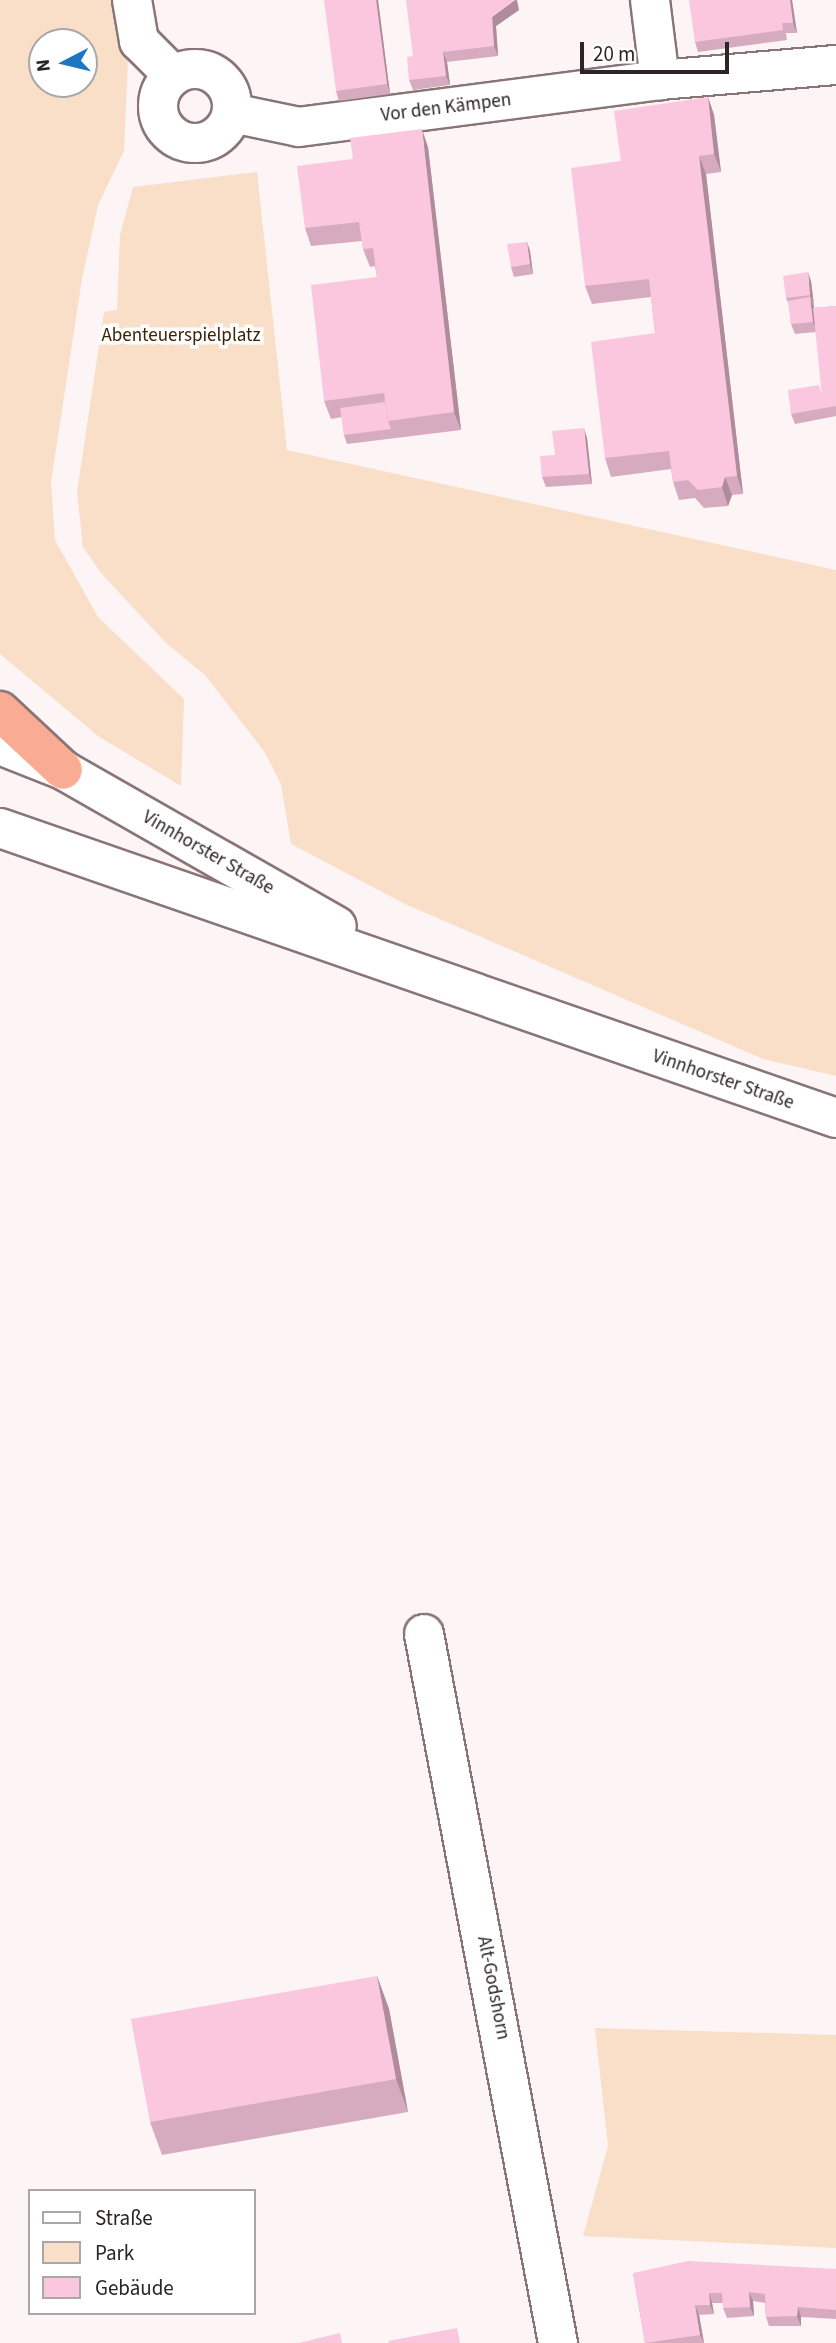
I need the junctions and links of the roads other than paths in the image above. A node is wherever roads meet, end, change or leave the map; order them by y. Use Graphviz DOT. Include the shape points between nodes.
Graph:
graph roads {
  1 [pos="132,0"];
  2 [pos="650,0"];
  3 [pos="836,65"];
  4 [pos="174,76"];
  5 [pos="660,80"];
  6 [pos="232,113"];
  7 [pos="0,710"];
  8 [pos="0,744"];
  9 [pos="63,769"];
  10 [pos="0,828"];
  11 [pos="412,968"];
  12 [pos="836,1118"];
  13 [pos="424,1634"];
  14 [pos="558,2343"];
  1 -- 4 [label="street" via="139,41"];
  2 -- 5 [label="street"];
  3 -- 5 [label="street, Vor den Kämpen"];
  4 -- 6 [label="street" via="194,70 215,75 226,85"];
  4 -- 6 [label="street" via="159,97 158,110 169,133 180,140 206,141 218,135"];
  5 -- 6 [label="street, Vor den Kämpen" via="299,127"];
  7 -- 9 [label="highway"];
  8 -- 9 [label="street, Vinnhorster Straße"];
  9 -- 11 [label="street, Vinnhorster Straße"];
  10 -- 11 [label="street, Vinnhorster Straße" via="149,883"];
  11 -- 12 [label="street, Vinnhorster Straße"];
  13 -- 14 [label="street, Alt-Godshorn"];
}
